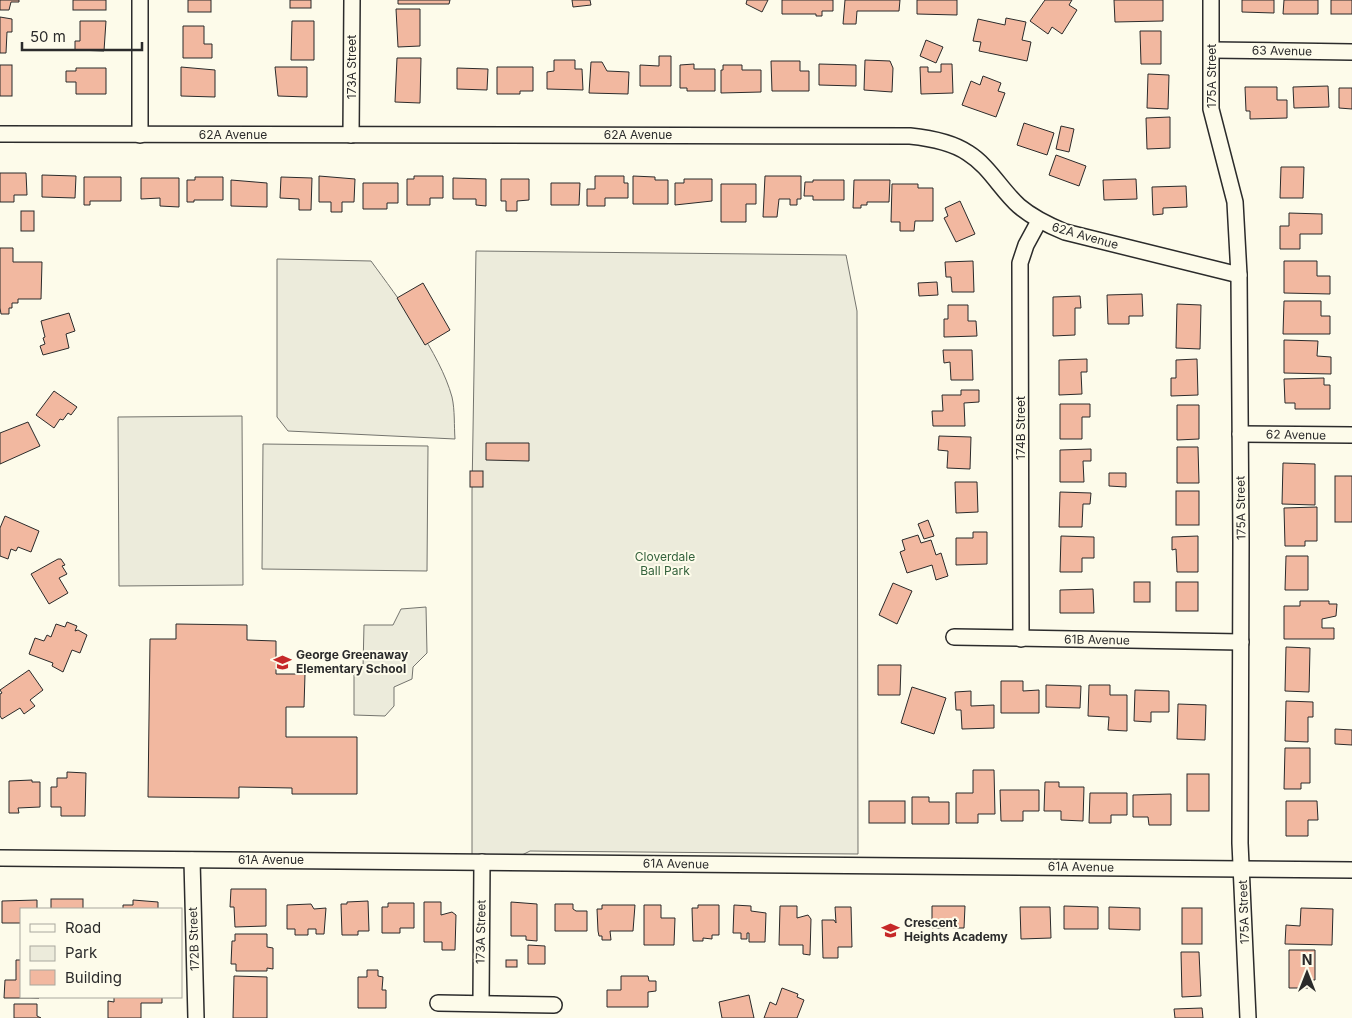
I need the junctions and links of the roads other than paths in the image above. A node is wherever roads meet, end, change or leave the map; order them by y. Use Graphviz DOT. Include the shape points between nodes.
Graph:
graph roads {
  1 [pos="140,0"];
  2 [pos="352,0"];
  3 [pos="1211,0"];
  4 [pos="1212,50"];
  5 [pos="1352,52"];
  6 [pos="0,134"];
  7 [pos="140,135"];
  8 [pos="351,135"];
  9 [pos="1039,222"];
  10 [pos="1239,275"];
  11 [pos="1240,434"];
  12 [pos="1352,435"];
  13 [pos="954,636"];
  14 [pos="1021,639"];
  15 [pos="1241,642"];
  16 [pos="0,858"];
  17 [pos="192,860"];
  18 [pos="482,862"];
  19 [pos="1242,869"];
  20 [pos="1352,870"];
  21 [pos="481,1002"];
  22 [pos="438,1003"];
  23 [pos="554,1005"];
  24 [pos="196,1018"];
  25 [pos="1248,1018"];
  1 -- 7 [label="street"];
  2 -- 8 [label="street, 173A Street"];
  3 -- 4 [label="street, 175A Street"];
  4 -- 5 [label="street, 63 Avenue"];
  4 -- 10 [label="street, 175A Street" via="1211,109 1235,202"];
  6 -- 7 [label="street, 62A Avenue"];
  7 -- 8 [label="street, 62A Avenue"];
  8 -- 9 [label="street, 62A Avenue" via="918,137 968,153"];
  9 -- 10 [label="street, 62A Avenue" via="1064,232"];
  9 -- 14 [label="street, 174B Street" via="1020,263"];
  10 -- 11 [label="street, 175A Street"];
  11 -- 12 [label="street, 62 Avenue"];
  11 -- 15 [label="street, 175A Street"];
  13 -- 14 [label="street, 61B Avenue"];
  14 -- 15 [label="street, 61B Avenue"];
  15 -- 19 [label="street, 175A Street"];
  16 -- 17 [label="street, 61A Avenue"];
  17 -- 18 [label="street, 61A Avenue"];
  17 -- 24 [label="street, 172B Street"];
  18 -- 19 [label="street, 61A Avenue"];
  18 -- 21 [label="street, 173A Street"];
  19 -- 20 [label="street, 61A Avenue"];
  19 -- 25 [label="street, 175A Street"];
  21 -- 22 [label="street"];
  21 -- 23 [label="street"];
}
